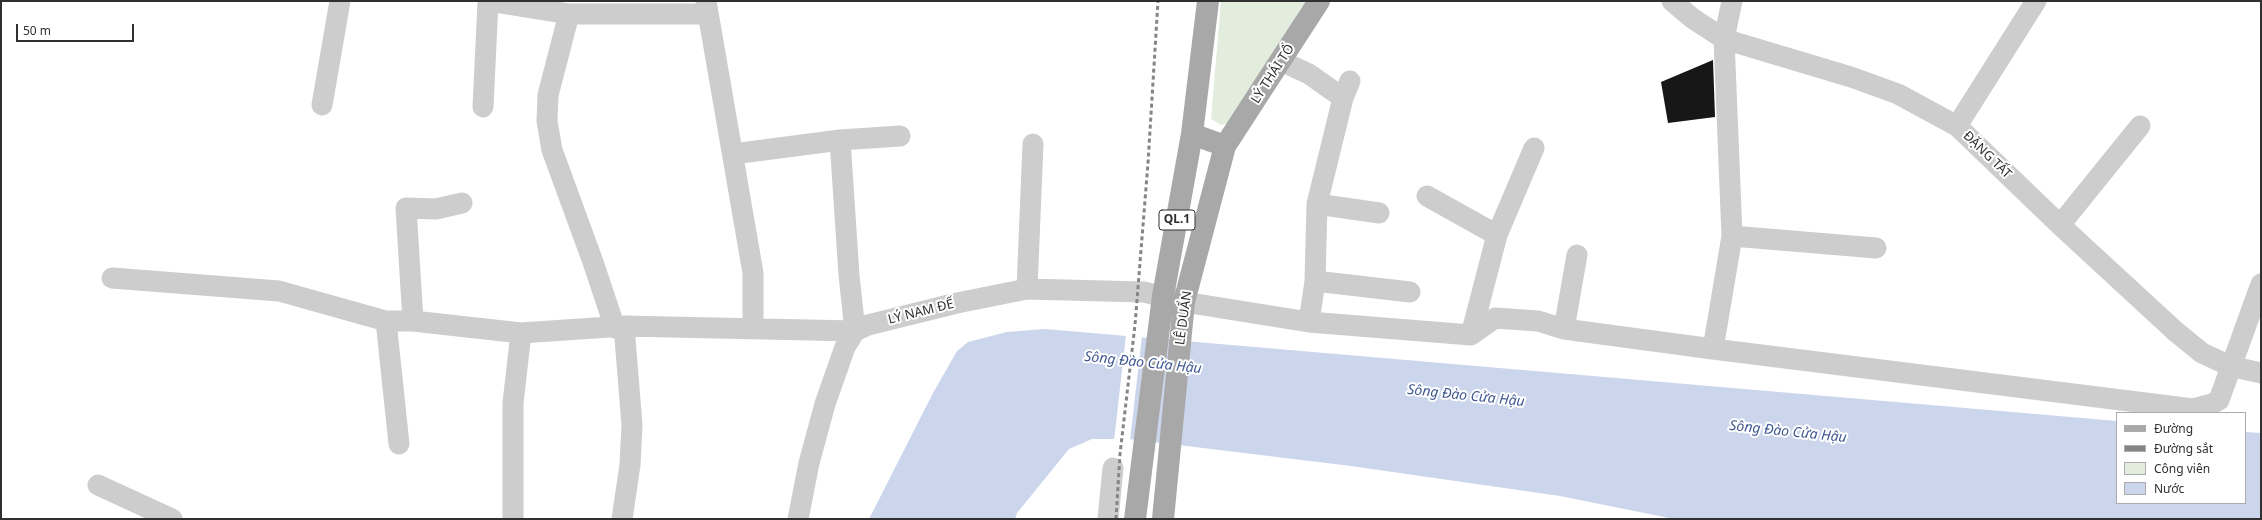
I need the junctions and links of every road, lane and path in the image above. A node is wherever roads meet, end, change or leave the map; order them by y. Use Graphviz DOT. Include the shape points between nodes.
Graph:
graph roads {
  1 [pos="340,1"];
  2 [pos="1208,1"];
  3 [pos="1319,1"];
  4 [pos="1672,1"];
  5 [pos="1732,1"];
  6 [pos="2036,1"];
  7 [pos="488,2"];
  8 [pos="707,7"];
  9 [pos="569,14"];
  10 [pos="1724,39"];
  11 [pos="1281,61"];
  12 [pos="322,105"];
  13 [pos="483,107"];
  14 [pos="1958,126"];
  15 [pos="2140,126"];
  16 [pos="1192,134"];
  17 [pos="900,136"];
  18 [pos="840,140"];
  19 [pos="1033,144"];
  20 [pos="1225,146"];
  21 [pos="1534,148"];
  22 [pos="733,154"];
  23 [pos="1427,196"];
  24 [pos="462,203"];
  25 [pos="1317,204"];
  26 [pos="1379,213"];
  27 [pos="2060,225"];
  28 [pos="1497,235"];
  29 [pos="1732,236"];
  30 [pos="1876,248"];
  31 [pos="1577,255"];
  32 [pos="112,278"];
  33 [pos="1315,281"];
  34 [pos="2261,284"];
  35 [pos="1027,289"];
  36 [pos="1410,292"];
  37 [pos="1163,301"];
  38 [pos="1184,308"];
  39 [pos="386,321"];
  40 [pos="413,321"];
  41 [pos="1309,322"];
  42 [pos="619,327"];
  43 [pos="753,329"];
  44 [pos="1564,329"];
  45 [pos="855,331"];
  46 [pos="521,333"];
  47 [pos="1471,335"];
  48 [pos="1713,349"];
  49 [pos="2230,366"];
  50 [pos="2261,373"];
  51 [pos="399,444"];
  52 [pos="1113,468"];
  53 [pos="98,485"];
  54 [pos="172,519"];
  55 [pos="514,519"];
  56 [pos="622,519"];
  57 [pos="798,519"];
  58 [pos="1108,519"];
  59 [pos="1135,519"];
  60 [pos="1163,519"];
  1 -- 12 [label="street"];
  2 -- 16 [label="main road, QL.1"];
  3 -- 11 [label="main road, LÝ THÁI TỔ / QL.1"];
  4 -- 10 [label="street, ĐẶNG TẤT"];
  5 -- 10 [label="street"];
  6 -- 14 [label="street"];
  7 -- 9 [label="street"];
  7 -- 13 [label="street"];
  8 -- 9 [label="street"];
  8 -- 22 [label="street"];
  9 -- 42 [label="street" via="548,95 550,143"];
  10 -- 14 [label="street, ĐẶNG TẤT" via="1852,77 1898,94"];
  10 -- 29 [label="street"];
  11 -- 20 [label="main road, LÝ THÁI TỔ / QL.1"];
  11 -- 25 [label="street" via="1347,89"];
  14 -- 27 [label="street, ĐẶNG TẤT"];
  15 -- 27 [label="street"];
  16 -- 20 [label="main road"];
  16 -- 37 [label="main road, LÊ DUẨN / QL.1"];
  17 -- 18 [label="street"];
  18 -- 22 [label="street"];
  18 -- 45 [label="street"];
  19 -- 35 [label="street"];
  20 -- 38 [label="main road, LÊ DUẨN / QL.1"];
  21 -- 28 [label="street"];
  22 -- 43 [label="street" via="753,273"];
  23 -- 28 [label="street"];
  24 -- 40 [label="street" via="436,209 406,208"];
  25 -- 26 [label="street"];
  25 -- 33 [label="street"];
  27 -- 49 [label="street, ĐẶNG TẤT" via="2175,331 2202,353"];
  28 -- 47 [label="street"];
  29 -- 30 [label="street"];
  29 -- 48 [label="street"];
  31 -- 44 [label="street"];
  32 -- 39 [label="street" via="279,291"];
  33 -- 36 [label="street"];
  33 -- 41 [label="street"];
  34 -- 49 [label="street"];
  35 -- 37 [label="street, LÝ NAM ĐẾ" via="1137,291"];
  35 -- 45 [label="street, LÝ NAM ĐẾ" via="957,303 868,325"];
  37 -- 38 [label="street, LÝ NAM ĐẾ"];
  37 -- 59 [label="main road, LÊ DUẨN / QL.1"];
  38 -- 41 [label="street, LÝ NAM ĐẾ"];
  38 -- 60 [label="main road, LÊ DUẨN / QL.1"];
  39 -- 40 [label="street"];
  39 -- 51 [label="street"];
  40 -- 46 [label="street"];
  41 -- 47 [label="street, LÝ NAM ĐẾ"];
  42 -- 43 [label="street"];
  42 -- 46 [label="street"];
  42 -- 56 [label="street" via="632,425 630,465"];
  43 -- 45 [label="street"];
  44 -- 47 [label="street" via="1538,321 1495,318"];
  44 -- 48 [label="street"];
  45 -- 57 [label="street" via="845,347 825,404 809,463"];
  46 -- 55 [label="street" via="513,403"];
  48 -- 49 [label="street" via="2193,409 2219,400"];
  49 -- 50 [label="street, ĐẶNG TẤT"];
  52 -- 58 [label="street"];
  53 -- 54 [label="street"];
}
